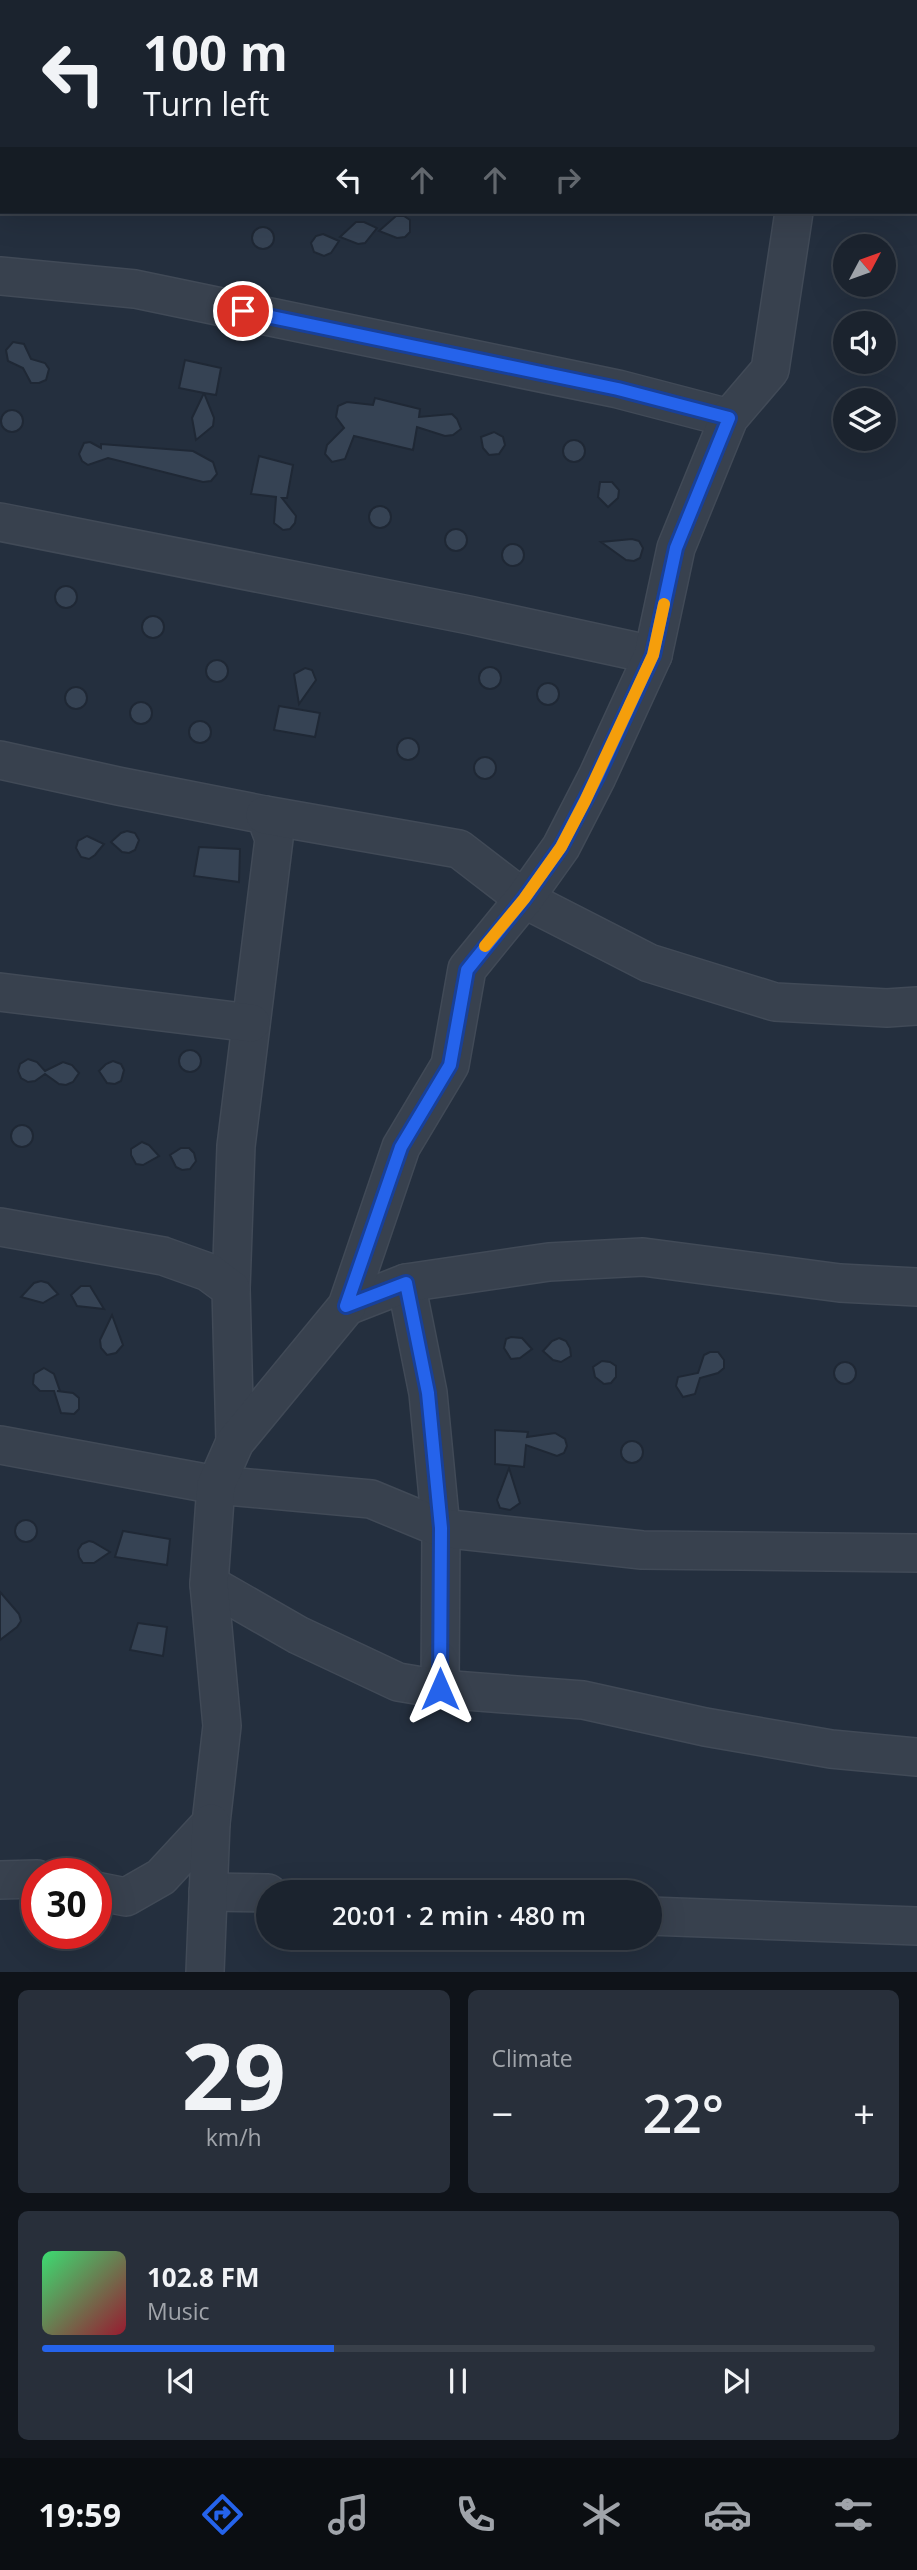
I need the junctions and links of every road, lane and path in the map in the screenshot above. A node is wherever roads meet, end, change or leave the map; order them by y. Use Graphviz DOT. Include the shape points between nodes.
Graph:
graph roads {
  1 [pos="794,214"];
  2 [pos="0,276"];
  3 [pos="729,418"];
  4 [pos="0,522"];
  5 [pos="653,655"];
  6 [pos="0,760"];
  7 [pos="265,815"];
  8 [pos="524,899"];
  9 [pos="0,992"];
  10 [pos="917,1006"];
  11 [pos="251,1023"];
  12 [pos="0,1227"];
  13 [pos="406,1283"];
  14 [pos="917,1287"];
  15 [pos="231,1289"];
  16 [pos="346,1306"];
  17 [pos="235,1442"];
  18 [pos="0,1445"];
  19 [pos="216,1485"];
  20 [pos="441,1528"];
  21 [pos="917,1553"];
  22 [pos="209,1584"];
  23 [pos="440,1689"];
  24 [pos="917,1756"];
  25 [pos="211,1824"];
  26 [pos="21,1880"];
  27 [pos="0,1881"];
  28 [pos="208,1892"];
  29 [pos="256,1893"];
  30 [pos="112,1894"];
  31 [pos="662,1916"];
  32 [pos="917,1926"];
  33 [pos="205,1972"];
  1 -- 3 [label="street" via="770,370"];
  2 -- 3 [label="street" via="135,289 618,389"];
  3 -- 5 [label="street" via="676,548"];
  4 -- 5 [label="street"];
  5 -- 8 [label="street" via="561,847"];
  6 -- 7 [label="street"];
  7 -- 8 [label="street" via="459,849"];
  7 -- 11 [label="street" via="274,839"];
  8 -- 10 [label="street" via="649,963 775,1002"];
  8 -- 16 [label="street" via="467,970 450,1065 401,1147"];
  9 -- 11 [label="street"];
  11 -- 15 [label="street" via="236,1146"];
  12 -- 15 [label="street" via="163,1256 208,1272"];
  13 -- 14 [label="street" via="549,1262 643,1257 840,1283"];
  13 -- 16 [label="street"];
  13 -- 20 [label="street" via="428,1393"];
  15 -- 17 [label="street"];
  16 -- 17 [label="street"];
  17 -- 19 [label="street"];
  18 -- 19 [label="street"];
  19 -- 20 [label="street" via="372,1499"];
  19 -- 22 [label="street"];
  20 -- 21 [label="street" via="642,1550"];
  20 -- 23 [label="street"];
  22 -- 23 [label="street" via="298,1635 398,1682"];
  22 -- 25 [label="street" via="222,1726"];
  23 -- 24 [label="street" via="583,1700 831,1749"];
  25 -- 28 [label="street"];
  25 -- 30 [label="street" via="161,1877 126,1897"];
  26 -- 27 [label="street"];
  28 -- 29 [label="street"];
  28 -- 33 [label="street"];
  31 -- 32 [label="street"];
}
